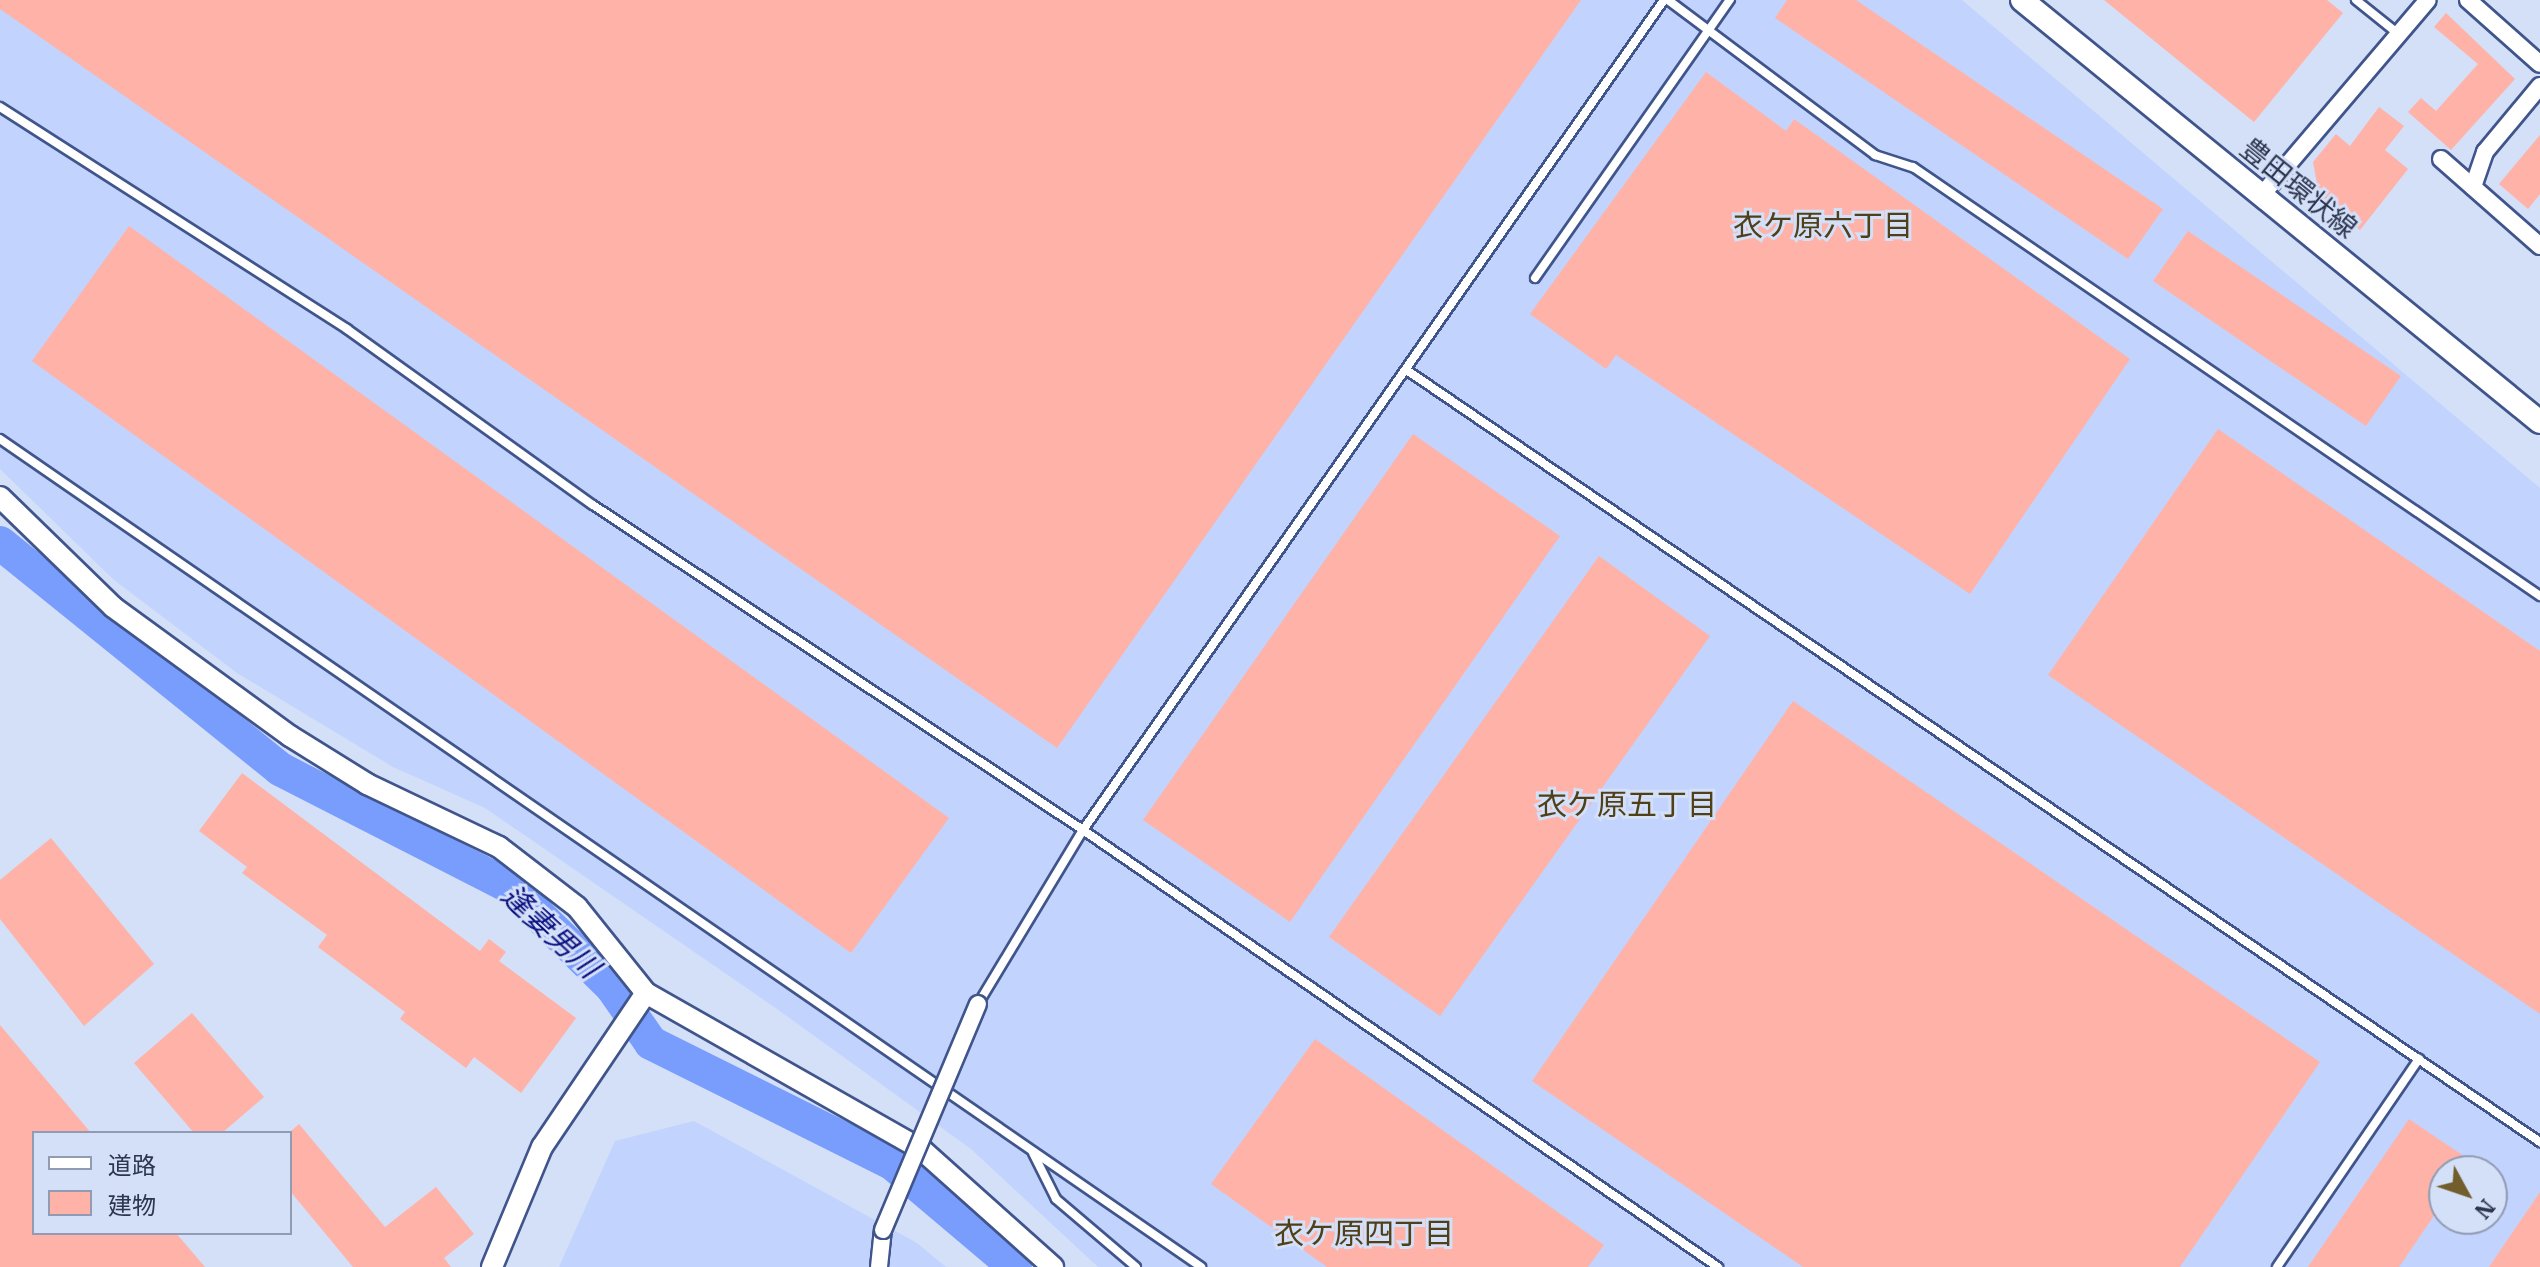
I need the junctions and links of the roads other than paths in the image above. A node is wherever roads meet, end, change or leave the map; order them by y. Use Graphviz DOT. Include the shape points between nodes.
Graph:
graph roads {
  1 [pos="1666,0"];
  2 [pos="1730,0"];
  3 [pos="2022,0"];
  4 [pos="2356,0"];
  5 [pos="2428,0"];
  6 [pos="2468,0"];
  7 [pos="2396,32"];
  8 [pos="1708,34"];
  9 [pos="2540,64"];
  10 [pos="2540,86"];
  11 [pos="0,107"];
  12 [pos="2441,159"];
  13 [pos="2473,187"];
  14 [pos="2261,196"];
  15 [pos="2540,246"];
  16 [pos="1535,278"];
  17 [pos="1408,371"];
  18 [pos="2538,416"];
  19 [pos="0,439"];
  20 [pos="0,497"];
  21 [pos="2540,596"];
  22 [pos="1083,830"];
  23 [pos="642,999"];
  24 [pos="978,1004"];
  25 [pos="2419,1059"];
  26 [pos="2540,1142"];
  27 [pos="1033,1152"];
  28 [pos="492,1267"];
  29 [pos="879,1267"];
  30 [pos="1053,1267"];
  31 [pos="1136,1267"];
  32 [pos="1201,1267"];
  33 [pos="1718,1267"];
  34 [pos="2277,1267"];
  1 -- 8 [label="lane"];
  1 -- 17 [label="lane"];
  2 -- 8 [label="lane"];
  3 -- 14 [label="main road, 豊田環状線"];
  4 -- 7 [label="lane"];
  5 -- 7 [label="street"];
  6 -- 9 [label="street"];
  7 -- 14 [label="street"];
  8 -- 16 [label="lane"];
  8 -- 21 [label="lane" via="1875,155 1913,167"];
  10 -- 13 [label="street" via="2485,152"];
  11 -- 22 [label="lane" via="197,239 347,329 593,505"];
  12 -- 13 [label="street"];
  13 -- 15 [label="street"];
  14 -- 18 [label="main road, 豊田環状線"];
  17 -- 22 [label="lane"];
  17 -- 25 [label="lane"];
  19 -- 27 [label="lane"];
  20 -- 23 [label="street" via="113,607 290,736 367,784 499,847 538,874 577,907"];
  22 -- 24 [label="lane"];
  22 -- 33 [label="lane"];
  23 -- 28 [label="street" via="542,1147"];
  23 -- 30 [label="street" via="922,1150"];
  24 -- 29 [label="street, bridge" via="883,1230"];
  25 -- 26 [label="lane"];
  25 -- 34 [label="lane"];
  27 -- 31 [label="lane" via="1056,1199"];
  27 -- 32 [label="lane"];
}
